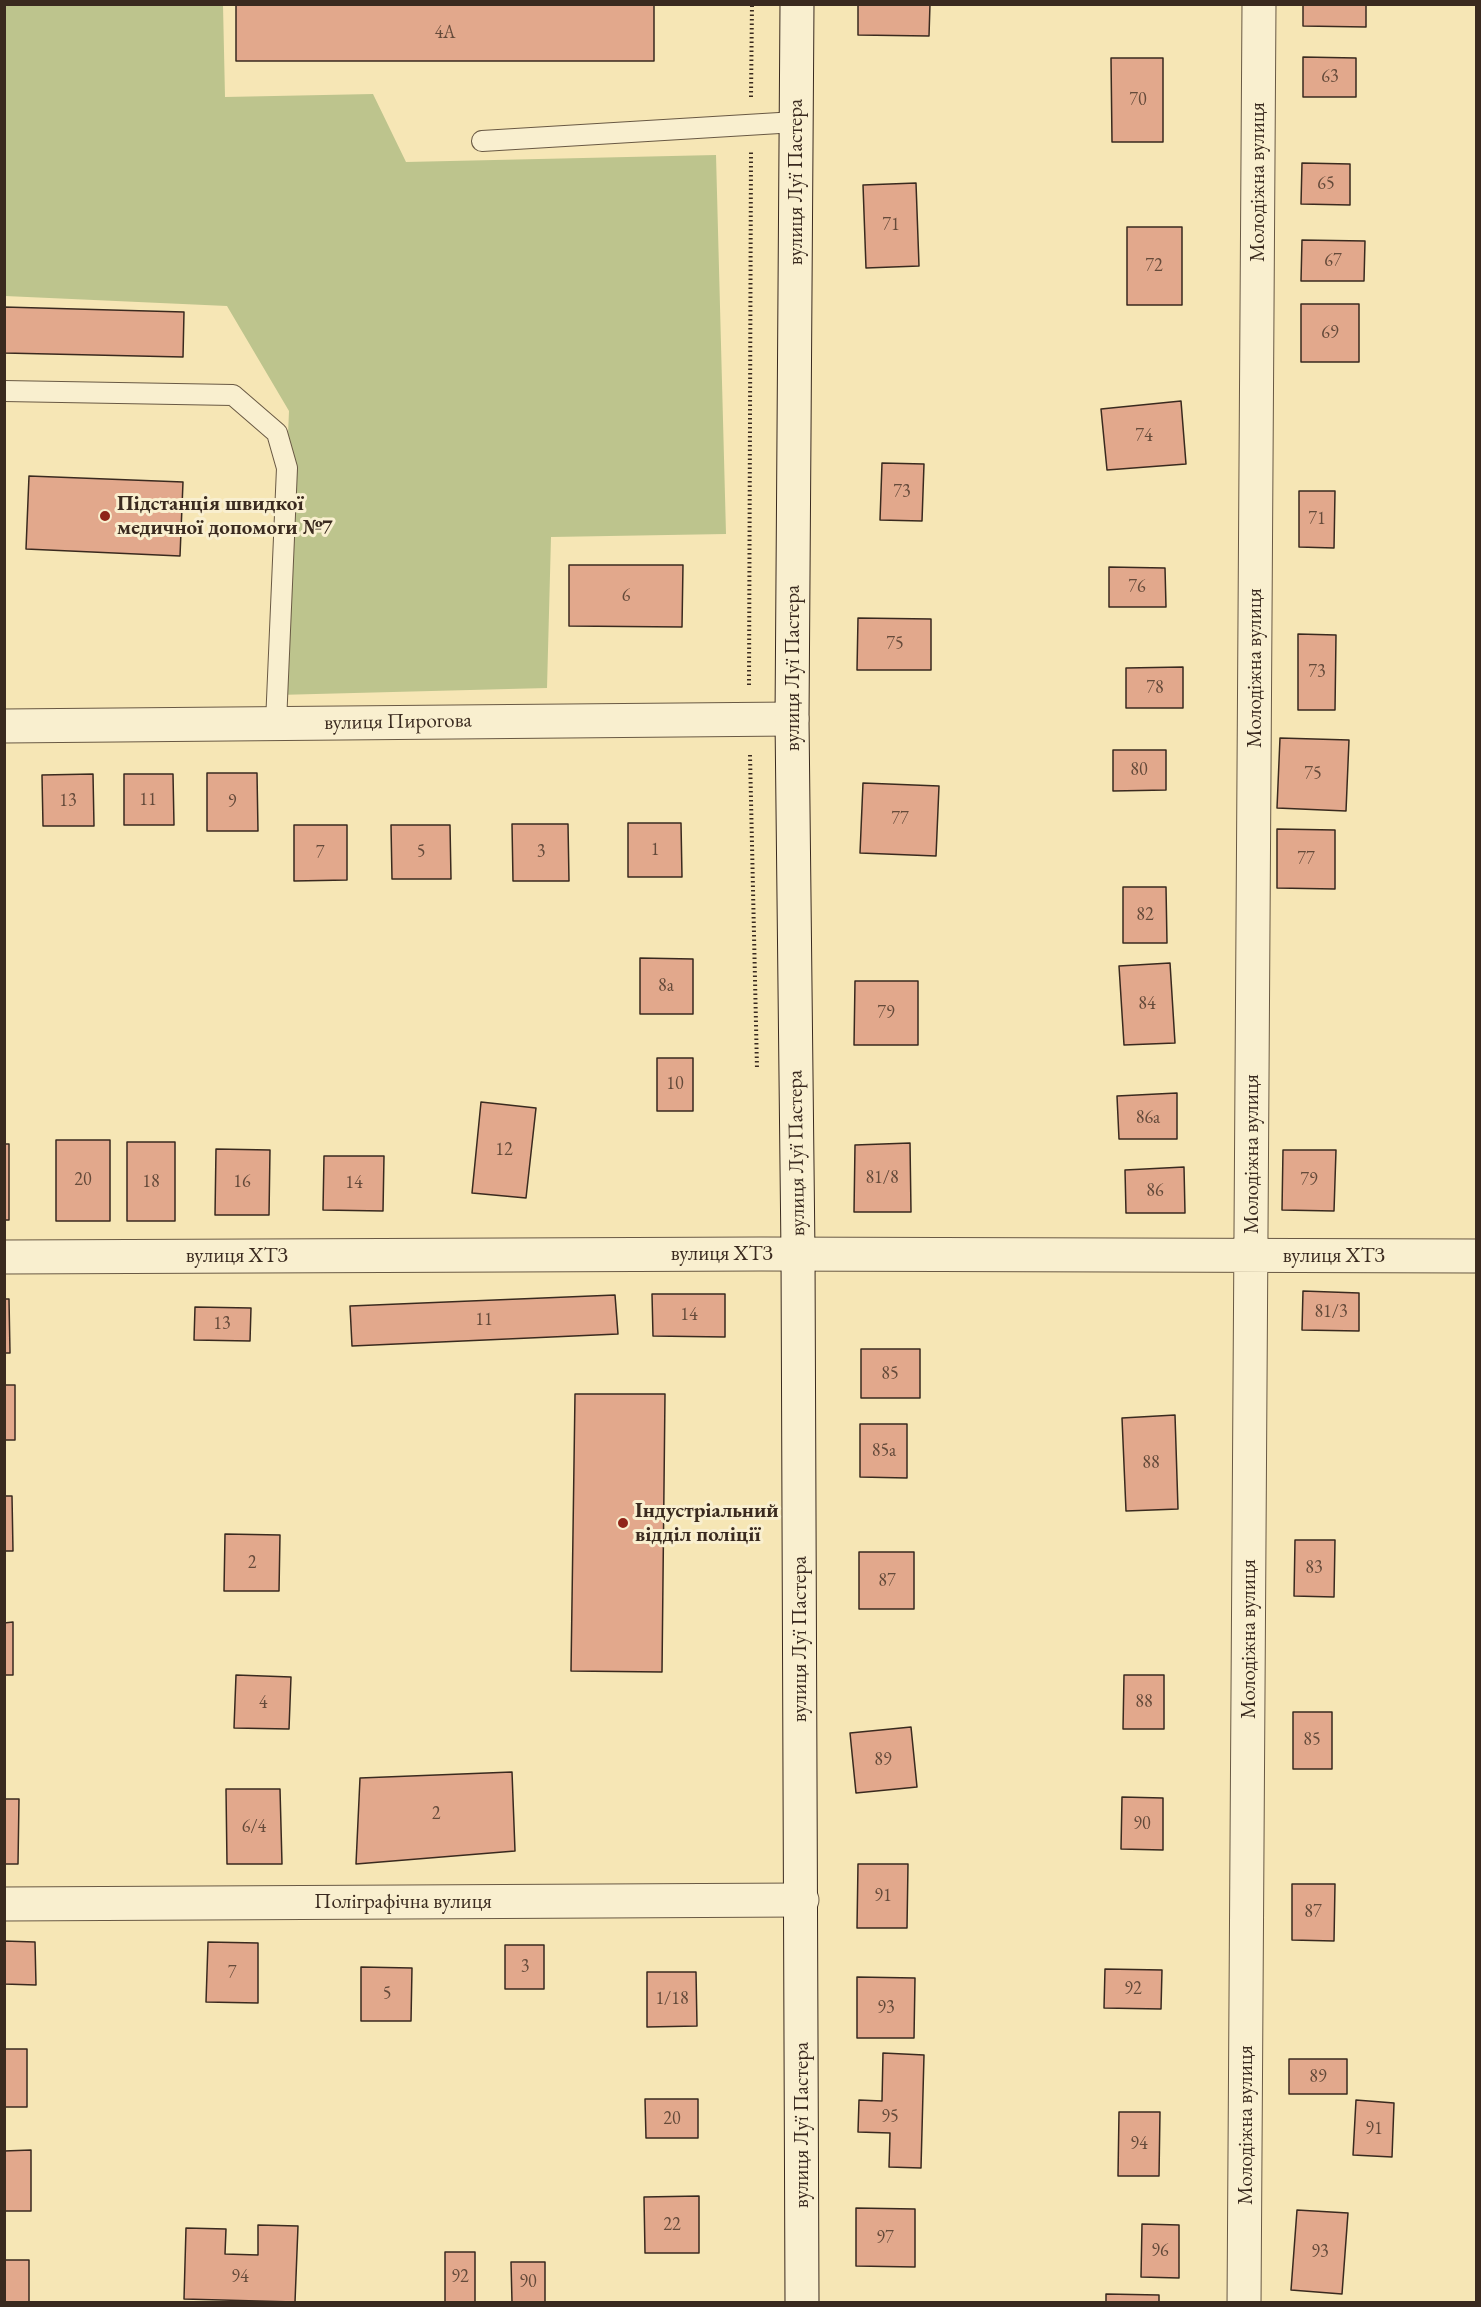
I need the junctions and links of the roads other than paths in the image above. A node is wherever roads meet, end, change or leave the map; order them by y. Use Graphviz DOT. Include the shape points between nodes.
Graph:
graph roads {
  1 [pos="797,4"];
  2 [pos="1259,4"];
  3 [pos="796,122"];
  4 [pos="482,141"];
  5 [pos="4,391"];
  6 [pos="792,719"];
  7 [pos="276,723"];
  8 [pos="4,726"];
  9 [pos="798,1254"];
  10 [pos="1251,1256"];
  11 [pos="1476,1256"];
  12 [pos="4,1257"];
  13 [pos="802,1900"];
  14 [pos="4,1904"];
  15 [pos="802,2302"];
  16 [pos="1244,2302"];
  1 -- 3 [label="street, вулиця Луї Пастера"];
  2 -- 10 [label="street, Молодіжна вулиця"];
  3 -- 4 [label="lane"];
  3 -- 6 [label="street, вулиця Луї Пастера"];
  5 -- 7 [label="lane" via="233,394 277,433 287,468"];
  6 -- 7 [label="street, вулиця Пирогова"];
  6 -- 9 [label="street, вулиця Луї Пастера"];
  7 -- 8 [label="street, вулиця Пирогова"];
  9 -- 10 [label="street, вулиця ХТЗ"];
  9 -- 12 [label="street, вулиця ХТЗ"];
  9 -- 13 [label="street, вулиця Луї Пастера"];
  10 -- 11 [label="street, вулиця ХТЗ"];
  10 -- 16 [label="street, Молодіжна вулиця"];
  13 -- 14 [label="street, Поліграфічна вулиця"];
  13 -- 15 [label="street, вулиця Луї Пастера"];
}
